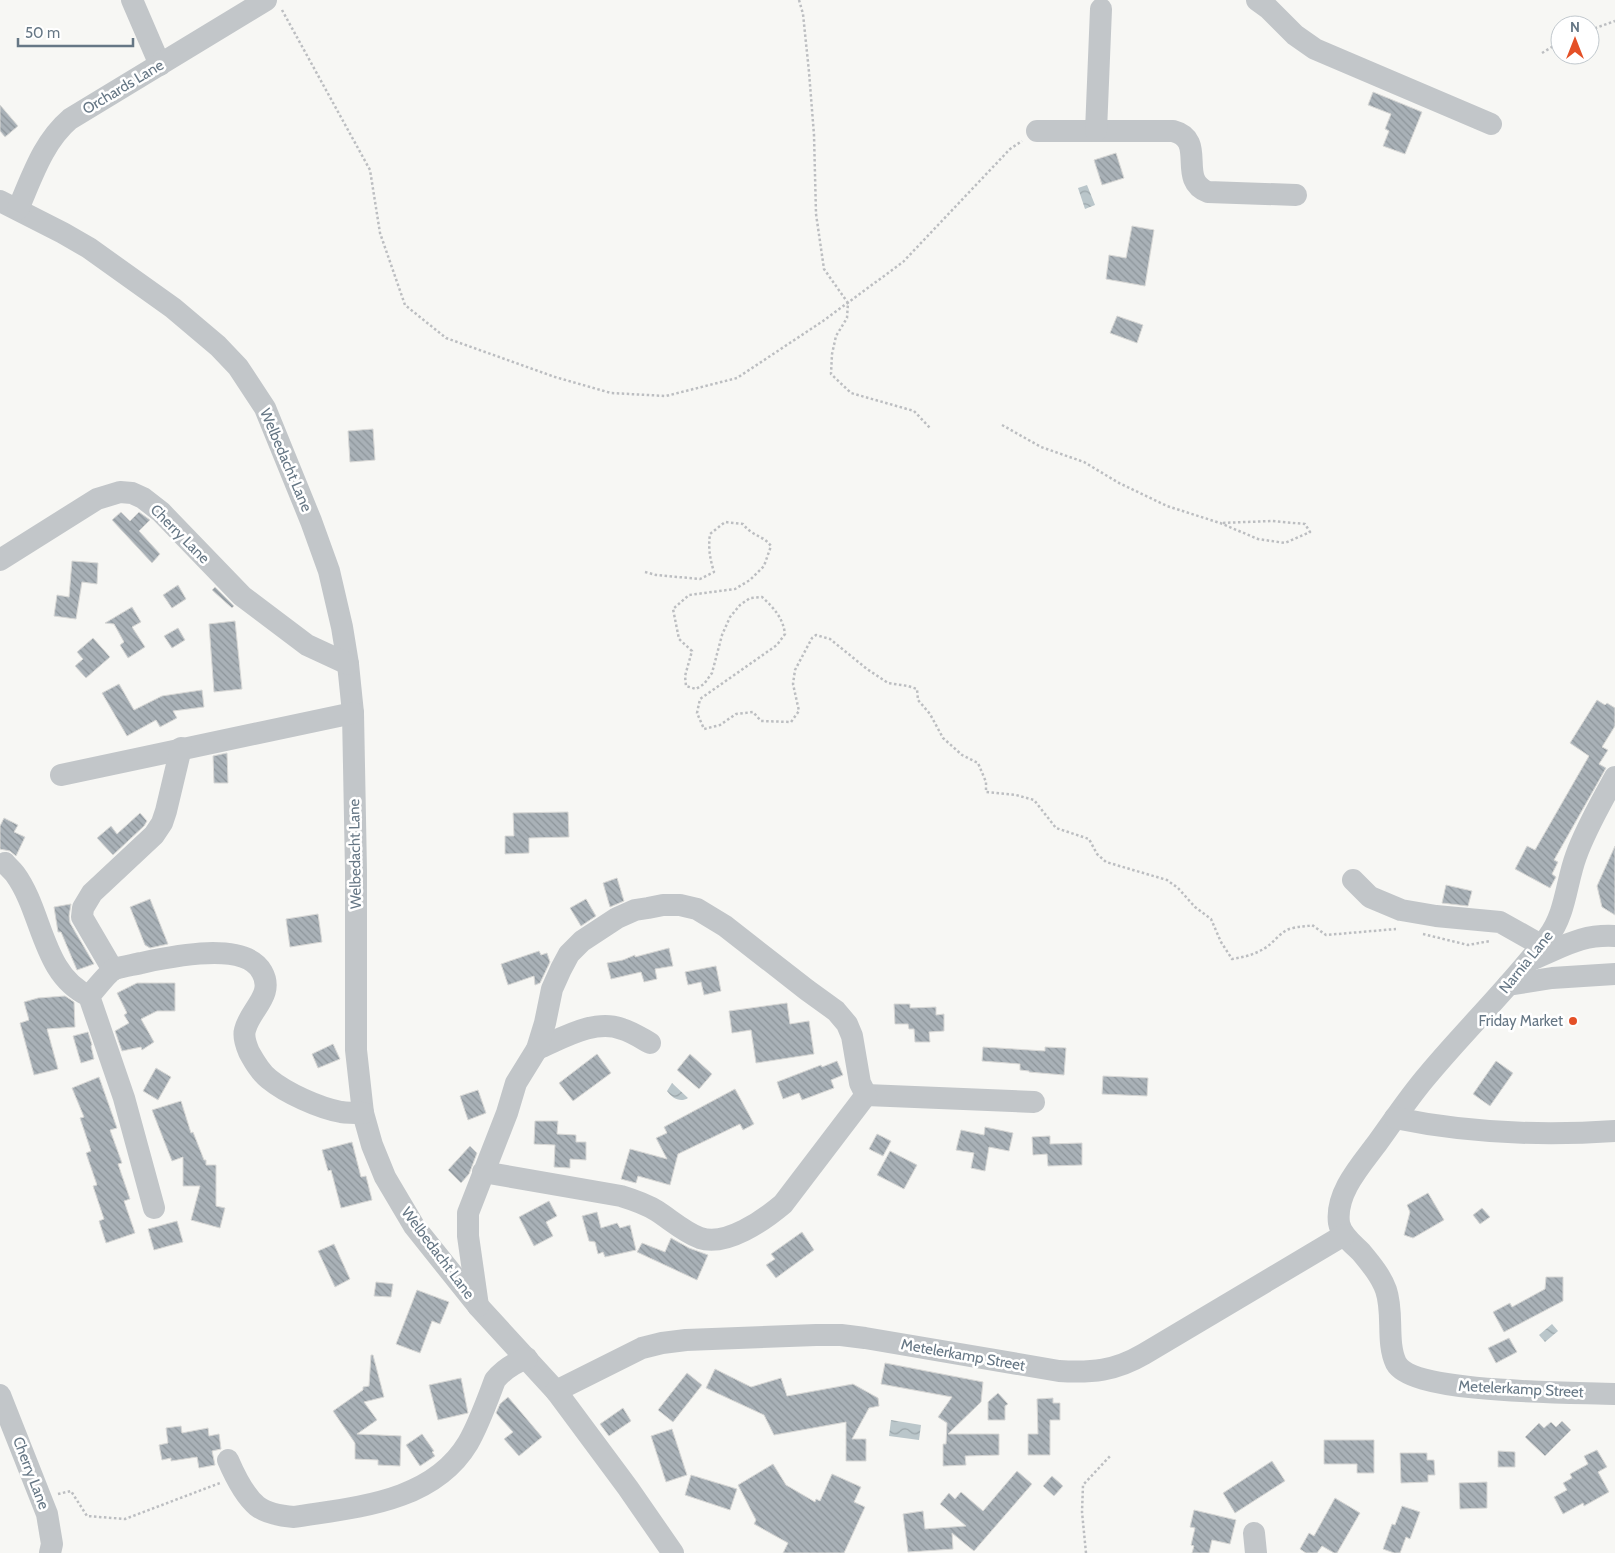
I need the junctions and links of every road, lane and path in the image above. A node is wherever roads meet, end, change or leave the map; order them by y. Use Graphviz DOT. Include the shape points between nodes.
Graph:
graph roads {
  1 [pos="132,0"];
  2 [pos="799,0"];
  3 [pos="1257,0"];
  4 [pos="274,4"];
  5 [pos="1101,10"];
  6 [pos="1615,21"];
  7 [pos="1600,26"];
  8 [pos="1550,48"];
  9 [pos="1542,53"];
  10 [pos="160,65"];
  11 [pos="1491,124"];
  12 [pos="1037,131"];
  13 [pos="1096,131"];
  14 [pos="1296,195"];
  15 [pos="9,205"];
  16 [pos="848,302"];
  17 [pos="1002,425"];
  18 [pos="930,428"];
  19 [pos="1220,523"];
  20 [pos="0,560"];
  21 [pos="646,572"];
  22 [pos="348,664"];
  23 [pos="353,713"];
  24 [pos="181,748"];
  25 [pos="61,775"];
  26 [pos="1615,778"];
  27 [pos="5,863"];
  28 [pos="1353,880"];
  29 [pos="1400,929"];
  30 [pos="1416,931"];
  31 [pos="1615,936"];
  32 [pos="1493,938"];
  33 [pos="1535,953"];
  34 [pos="114,970"];
  35 [pos="1615,974"];
  36 [pos="1508,985"];
  37 [pos="89,996"];
  38 [pos="650,1043"];
  39 [pos="536,1049"];
  40 [pos="866,1095"];
  41 [pos="1034,1102"];
  42 [pos="363,1113"];
  43 [pos="1395,1118"];
  44 [pos="1615,1131"];
  45 [pos="483,1172"];
  46 [pos="154,1208"];
  47 [pos="1342,1230"];
  48 [pos="478,1306"];
  49 [pos="526,1358"];
  50 [pos="556,1391"];
  51 [pos="1615,1394"];
  52 [pos="0,1395"];
  53 [pos="1111,1455"];
  54 [pos="232,1468"];
  55 [pos="40,1497"];
  56 [pos="50,1553"];
  57 [pos="672,1553"];
  58 [pos="1086,1553"];
  1 -- 10 [label="street"];
  2 -- 16 [label="path" via="808,62 816,214 824,269"];
  3 -- 11 [label="street" via="1315,49"];
  4 -- 10 [label="street, Orchards Lane"];
  4 -- 16 [label="path" via="370,170 380,233 405,305 446,338 611,393 666,396 737,378"];
  5 -- 13 [label="street"];
  6 -- 7 [label="path"];
  8 -- 9 [label="path"];
  10 -- 15 [label="street, Orchards Lane" via="58,129"];
  12 -- 13 [label="street"];
  12 -- 16 [label="path" via="1010,150 903,262"];
  13 -- 14 [label="street" via="1181,133 1190,145 1193,177 1200,189"];
  15 -- 22 [label="street, Welbedacht Lane" via="76,240 132,278 194,325 238,367 269,416 311,521 329,571"];
  16 -- 18 [label="path" via="847,318 836,336 831,374 851,393 914,411"];
  17 -- 19 [label="path" via="1041,447 1084,462 1167,506"];
  19 -- 19 [label="path" via="1258,539 1286,542 1310,532 1306,524 1272,521"];
  20 -- 22 [label="street, Cherry Lane" via="97,499 120,492 132,493 161,512 242,596 307,645"];
  21 -- 29 [label="path" via="656,576 700,578 714,572 709,558 710,534 725,522 743,524 771,546 764,566 750,580 735,589 689,595 673,609 679,639 692,651 684,676 686,686 696,689 712,673 722,635 740,605 750,598 762,597 784,623 785,634 777,645 700,699 697,714 704,729 720,725 736,714 753,712 761,721 791,722 799,711 793,684 795,670 812,638 816,635 830,639 888,683 917,689 918,700 943,738 962,755 978,763 986,782 986,792 1034,800 1056,828 1089,839 1106,862 1167,880 1211,919 1232,959 1251,956 1293,928 1312,925 1326,935"];
  22 -- 23 [label="street, Welbedacht Lane"];
  23 -- 24 [label="street"];
  23 -- 42 [label="street, Welbedacht Lane" via="356,1050"];
  24 -- 25 [label="street"];
  24 -- 34 [label="street" via="162,823 154,835 92,893 83,908 82,917"];
  26 -- 33 [label="street, Narnia Lane" via="1575,857 1558,922"];
  27 -- 37 [label="street" via="27,896 54,961 71,985"];
  28 -- 33 [label="street" via="1370,897 1401,910 1500,922"];
  30 -- 32 [label="path" via="1468,945 1489,942"];
  31 -- 33 [label="street" via="1588,937"];
  33 -- 36 [label="street, Narnia Lane"];
  34 -- 37 [label="street"];
  34 -- 42 [label="street" via="168,957 214,953 254,961 264,974 266,984 265,993 244,1030 244,1039 254,1062 268,1079 297,1096 340,1112"];
  35 -- 36 [label="street"];
  36 -- 43 [label="street, Narnia Lane" via="1428,1075"];
  37 -- 46 [label="street" via="124,1098"];
  38 -- 39 [label="street" via="622,1028 600,1026"];
  39 -- 40 [label="street" via="552,989 569,954 582,941 635,910 680,905 697,909 725,926 836,1011 852,1036 858,1075"];
  39 -- 45 [label="street" via="516,1082"];
  40 -- 41 [label="street"];
  40 -- 45 [label="street" via="784,1204 738,1234 718,1239 698,1238 641,1202 621,1196"];
  42 -- 48 [label="street, Welbedacht Lane" via="385,1177 405,1214"];
  43 -- 44 [label="street" via="1433,1126 1500,1132"];
  43 -- 47 [label="street, Narnia Lane" via="1347,1187 1340,1206"];
  45 -- 48 [label="street" via="467,1222"];
  47 -- 50 [label="street, Metelerkamp Street" via="1137,1359 1108,1370 1059,1371 865,1338 816,1334 686,1340 652,1345"];
  47 -- 51 [label="street, Metelerkamp Street" via="1369,1261 1386,1289 1394,1355 1404,1371 1421,1378 1476,1389"];
  48 -- 49 [label="street, Welbedacht Lane"];
  49 -- 50 [label="street, Welbedacht Lane"];
  49 -- 54 [label="street" via="512,1364 495,1380 468,1443 455,1460 438,1476 393,1498 294,1517 281,1516 257,1506"];
  50 -- 57 [label="street, Welbedacht Lane"];
  52 -- 55 [label="street, Cherry Lane"];
  53 -- 58 [label="path" via="1083,1484"];
  54 -- 55 [label="path" via="125,1519 87,1516 71,1491"];
  55 -- 56 [label="street, Cherry Lane" via="51,1532"];
}
